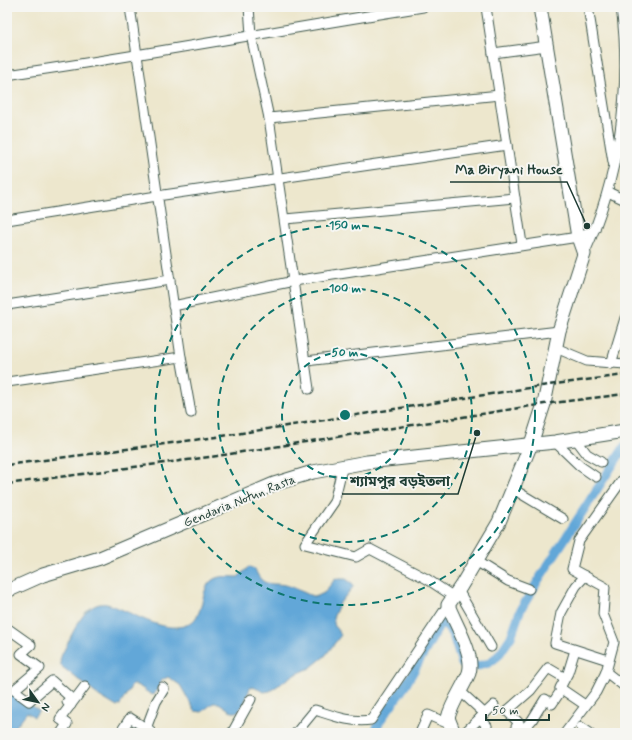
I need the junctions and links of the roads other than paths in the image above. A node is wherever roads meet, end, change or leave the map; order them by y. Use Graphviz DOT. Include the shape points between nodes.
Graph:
graph roads {
  1 [pos="130,7"];
  2 [pos="249,7"];
  3 [pos="423,7"];
  4 [pos="486,7"];
  5 [pos="540,7"];
  6 [pos="588,7"];
  7 [pos="621,7"];
  8 [pos="251,35"];
  9 [pos="547,46"];
  10 [pos="493,53"];
  11 [pos="136,56"];
  12 [pos="7,75"];
  13 [pos="500,95"];
  14 [pos="269,118"];
  15 [pos="507,145"];
  16 [pos="614,169"];
  17 [pos="279,178"];
  18 [pos="608,192"];
  19 [pos="157,196"];
  20 [pos="515,198"];
  21 [pos="625,200"];
  22 [pos="285,219"];
  23 [pos="7,220"];
  24 [pos="595,229"];
  25 [pos="578,237"];
  26 [pos="522,244"];
  27 [pos="584,254"];
  28 [pos="170,280"];
  29 [pos="294,281"];
  30 [pos="7,305"];
  31 [pos="173,306"];
  32 [pos="625,318"];
  33 [pos="559,331"];
  34 [pos="556,348"];
  35 [pos="181,357"];
  36 [pos="306,361"];
  37 [pos="611,364"];
  38 [pos="625,364"];
  39 [pos="7,382"];
  40 [pos="309,389"];
  41 [pos="191,413"];
  42 [pos="625,431"];
  43 [pos="575,438"];
  44 [pos="555,442"];
  45 [pos="531,444"];
  46 [pos="601,462"];
  47 [pos="343,465"];
  48 [pos="625,476"];
  49 [pos="596,477"];
  50 [pos="513,489"];
  51 [pos="564,519"];
  52 [pos="476,561"];
  53 [pos="585,576"];
  54 [pos="528,589"];
  55 [pos="7,591"];
  56 [pos="453,597"];
  57 [pos="7,628"];
  58 [pos="491,647"];
  59 [pos="575,650"];
  60 [pos="608,660"];
  61 [pos="606,672"];
  62 [pos="565,678"];
  63 [pos="86,686"];
  64 [pos="162,687"];
  65 [pos="625,687"];
  66 [pos="562,689"];
  67 [pos="460,691"];
  68 [pos="251,699"];
  69 [pos="71,705"];
  70 [pos="494,705"];
  71 [pos="585,705"];
  72 [pos="483,716"];
  73 [pos="581,727"];
  74 [pos="452,728"];
  75 [pos="150,731"];
  76 [pos="61,733"];
  77 [pos="120,733"];
  78 [pos="232,733"];
  79 [pos="296,733"];
  80 [pos="420,733"];
  81 [pos="464,733"];
  82 [pos="482,733"];
  83 [pos="520,733"];
  84 [pos="565,733"];
  85 [pos="590,733"];
  1 -- 11 [label="street"];
  2 -- 8 [label="street"];
  3 -- 8 [label="street"];
  4 -- 10 [label="street"];
  5 -- 9 [label="main road"];
  6 -- 16 [label="street"];
  7 -- 16 [label="street" via="625,42 624,104"];
  8 -- 11 [label="street"];
  8 -- 14 [label="street"];
  9 -- 10 [label="street"];
  9 -- 25 [label="main road"];
  10 -- 13 [label="street"];
  11 -- 12 [label="street"];
  11 -- 19 [label="street"];
  13 -- 14 [label="street"];
  13 -- 15 [label="street"];
  14 -- 17 [label="street"];
  15 -- 17 [label="street"];
  15 -- 20 [label="street"];
  16 -- 18 [label="street"];
  17 -- 19 [label="street"];
  17 -- 22 [label="street"];
  18 -- 21 [label="street"];
  18 -- 24 [label="street"];
  19 -- 23 [label="street"];
  19 -- 28 [label="street"];
  20 -- 22 [label="street"];
  20 -- 26 [label="street"];
  22 -- 29 [label="street"];
  24 -- 25 [label="street"];
  24 -- 27 [label="street"];
  25 -- 26 [label="street"];
  25 -- 27 [label="main road"];
  26 -- 29 [label="street"];
  27 -- 33 [label="main road"];
  28 -- 30 [label="street"];
  28 -- 31 [label="street"];
  29 -- 31 [label="street"];
  29 -- 36 [label="street"];
  31 -- 35 [label="street"];
  32 -- 37 [label="street"];
  33 -- 34 [label="main road"];
  33 -- 36 [label="street"];
  34 -- 37 [label="street" via="587,361"];
  34 -- 45 [label="main road" via="544,404"];
  35 -- 39 [label="street"];
  35 -- 41 [label="street"];
  36 -- 40 [label="street"];
  37 -- 38 [label="street"];
  42 -- 43 [label="main road, Gendaria Notun Rasta"];
  43 -- 44 [label="main road, Gendaria Notun Rasta"];
  43 -- 46 [label="street" via="587,454"];
  44 -- 45 [label="main road, Gendaria Notun Rasta"];
  44 -- 49 [label="street" via="580,466"];
  45 -- 47 [label="main road, Gendaria Notun Rasta"];
  45 -- 50 [label="main road"];
  47 -- 55 [label="main road, Gendaria Notun Rasta" via="274,484 100,558 43,575"];
  47 -- 56 [label="street" via="334,502 305,544 356,557 370,549 427,579"];
  48 -- 53 [label="street" via="579,541 572,569"];
  50 -- 51 [label="street"];
  50 -- 52 [label="main road" via="499,522"];
  52 -- 54 [label="street" via="508,581"];
  52 -- 56 [label="main road"];
  53 -- 59 [label="street" via="568,600 557,625 556,642"];
  53 -- 60 [label="street" via="605,587 603,614 614,642"];
  56 -- 58 [label="street"];
  56 -- 67 [label="main road" via="470,666"];
  56 -- 79 [label="street" via="371,720 338,718 315,710"];
  57 -- 69 [label="street" via="31,645 21,654 40,668 14,690 29,701 52,681 71,698 67,702"];
  59 -- 60 [label="street"];
  59 -- 62 [label="street"];
  60 -- 61 [label="street"];
  61 -- 65 [label="street"];
  61 -- 71 [label="street" via="596,692"];
  62 -- 66 [label="street" via="560,688"];
  62 -- 83 [label="street" via="548,668 531,690 508,711 519,724 516,727"];
  63 -- 69 [label="street"];
  64 -- 75 [label="street" via="164,689 147,726"];
  66 -- 71 [label="street"];
  66 -- 83 [label="street" via="552,704 545,699"];
  67 -- 72 [label="street"];
  67 -- 74 [label="main road" via="449,712 448,718"];
  68 -- 78 [label="street"];
  69 -- 76 [label="street" via="60,719 67,724"];
  70 -- 72 [label="street"];
  71 -- 84 [label="street"];
  72 -- 81 [label="street"];
  72 -- 82 [label="street" via="487,726"];
  73 -- 85 [label="street"];
  74 -- 80 [label="street" via="428,716"];
  75 -- 77 [label="street" via="130,718"];
}
